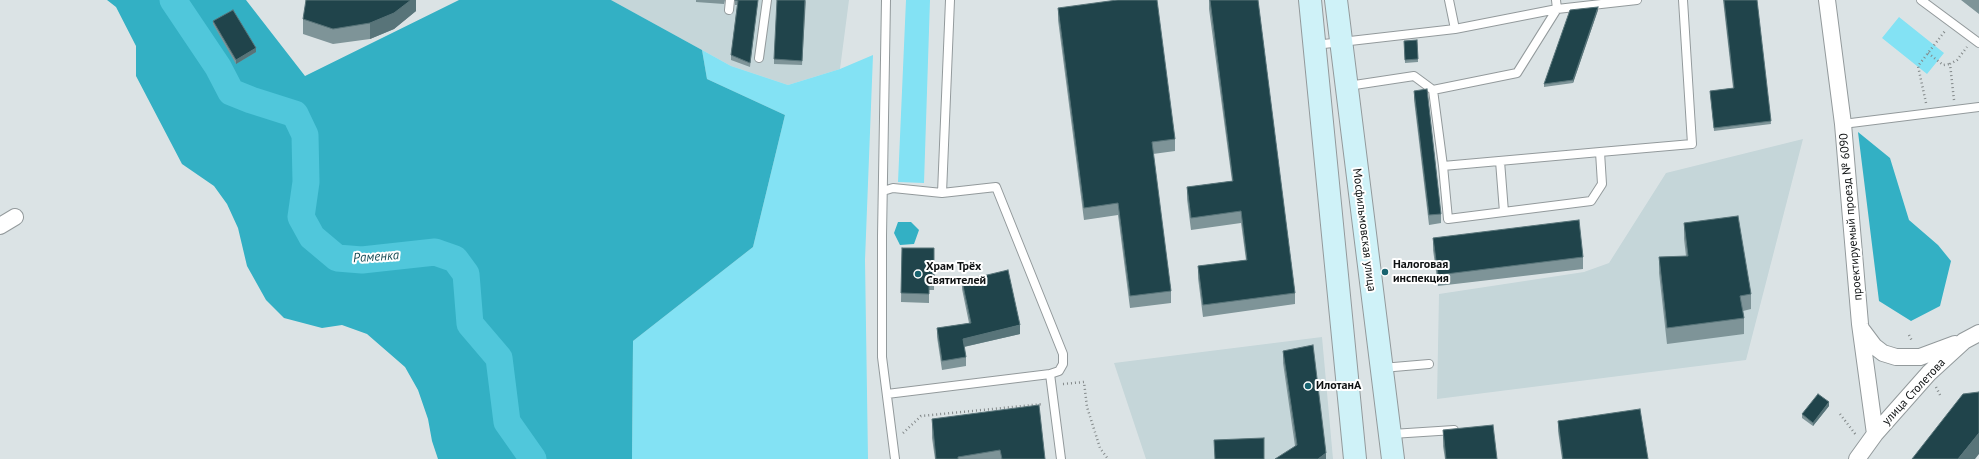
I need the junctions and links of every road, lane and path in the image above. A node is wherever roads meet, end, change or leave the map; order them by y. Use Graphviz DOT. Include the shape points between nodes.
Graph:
graph roads {
  1 [pos="730,0"];
  2 [pos="767,0"];
  3 [pos="886,0"];
  4 [pos="950,0"];
  5 [pos="1310,0"];
  6 [pos="1336,0"];
  7 [pos="1449,0"];
  8 [pos="1556,0"];
  9 [pos="1637,0"];
  10 [pos="1683,0"];
  11 [pos="1827,0"];
  12 [pos="1921,0"];
  13 [pos="1619,1"];
  14 [pos="1557,9"];
  15 [pos="729,10"];
  16 [pos="1952,22"];
  17 [pos="1455,29"];
  18 [pos="1976,41"];
  19 [pos="1341,42"];
  20 [pos="1314,45"];
  21 [pos="1928,53"];
  22 [pos="759,58"];
  23 [pos="1950,64"];
  24 [pos="1347,86"];
  25 [pos="1433,90"];
  26 [pos="1979,107"];
  27 [pos="1955,110"];
  28 [pos="1928,114"];
  29 [pos="1843,124"];
  30 [pos="1600,152"];
  31 [pos="1500,161"];
  32 [pos="1443,166"];
  33 [pos="1357,171"];
  34 [pos="1327,174"];
  35 [pos="883,191"];
  36 [pos="942,193"];
  37 [pos="1504,212"];
  38 [pos="15,218"];
  39 [pos="0,226"];
  40 [pos="1862,330"];
  41 [pos="1979,332"];
  42 [pos="1964,341"];
  43 [pos="1429,364"];
  44 [pos="1382,368"];
  45 [pos="1050,374"];
  46 [pos="1052,386"];
  47 [pos="887,394"];
  48 [pos="1054,403"];
  49 [pos="1459,430"];
  50 [pos="1390,434"];
  51 [pos="1875,434"];
  52 [pos="893,441"];
  53 [pos="895,459"];
  54 [pos="1061,459"];
  55 [pos="1108,459"];
  56 [pos="1355,459"];
  57 [pos="1393,459"];
  58 [pos="1857,459"];
  1 -- 15 [label="lane"];
  2 -- 22 [label="lane"];
  3 -- 35 [label="lane"];
  4 -- 36 [label="lane"];
  5 -- 20 [label="main road"];
  6 -- 19 [label="main road, Мосфильмовская улица"];
  7 -- 17 [label="lane"];
  8 -- 14 [label="lane"];
  9 -- 13 [label="lane"];
  10 -- 30 [label="lane" via="1692,144"];
  11 -- 29 [label="street, проектируемый проезд № 6090"];
  12 -- 16 [label="lane"];
  13 -- 14 [label="lane"];
  14 -- 17 [label="lane"];
  14 -- 25 [label="lane" via="1517,73"];
  16 -- 18 [label="lane"];
  16 -- 21 [label="path"];
  17 -- 19 [label="lane"];
  18 -- 23 [label="path"];
  19 -- 20 [label="lane"];
  19 -- 24 [label="main road, Мосфильмовская улица"];
  20 -- 34 [label="main road"];
  21 -- 23 [label="path" via="1942,65"];
  21 -- 28 [label="path" via="1918,66"];
  23 -- 27 [label="path"];
  24 -- 25 [label="lane" via="1414,76"];
  24 -- 33 [label="main road, Мосфильмовская улица"];
  25 -- 32 [label="lane"];
  26 -- 27 [label="lane"];
  27 -- 28 [label="lane"];
  28 -- 29 [label="lane"];
  29 -- 40 [label="street, проектируемый проезд № 6090"];
  30 -- 31 [label="lane"];
  30 -- 37 [label="lane" via="1602,184 1591,201"];
  31 -- 32 [label="lane"];
  31 -- 37 [label="lane"];
  32 -- 37 [label="lane" via="1448,218"];
  33 -- 34 [label="main road" via="1352,161 1340,157 1330,163"];
  33 -- 44 [label="main road, Мосфильмовская улица"];
  34 -- 56 [label="main road"];
  35 -- 36 [label="lane" via="893,188"];
  35 -- 47 [label="lane" via="882,357"];
  36 -- 45 [label="lane" via="996,187 1063,354 1063,364 1059,371"];
  38 -- 39 [label="street"];
  40 -- 42 [label="street" via="1874,346 1896,358 1920,357"];
  40 -- 51 [label="street, проектируемый проезд № 6090"];
  41 -- 42 [label="street, улица Столетова"];
  42 -- 51 [label="street, улица Столетова" via="1929,373"];
  43 -- 44 [label="lane"];
  44 -- 50 [label="main road, Мосфильмовская улица"];
  45 -- 46 [label="lane"];
  45 -- 47 [label="lane"];
  46 -- 48 [label="lane"];
  46 -- 55 [label="path" via="1084,382 1087,407 1100,448"];
  47 -- 52 [label="lane"];
  48 -- 52 [label="path" via="921,416"];
  48 -- 54 [label="lane"];
  49 -- 50 [label="lane"];
  50 -- 57 [label="main road, Мосфильмовская улица"];
  51 -- 58 [label="street, улица Столетова"];
  52 -- 53 [label="lane"];
}
